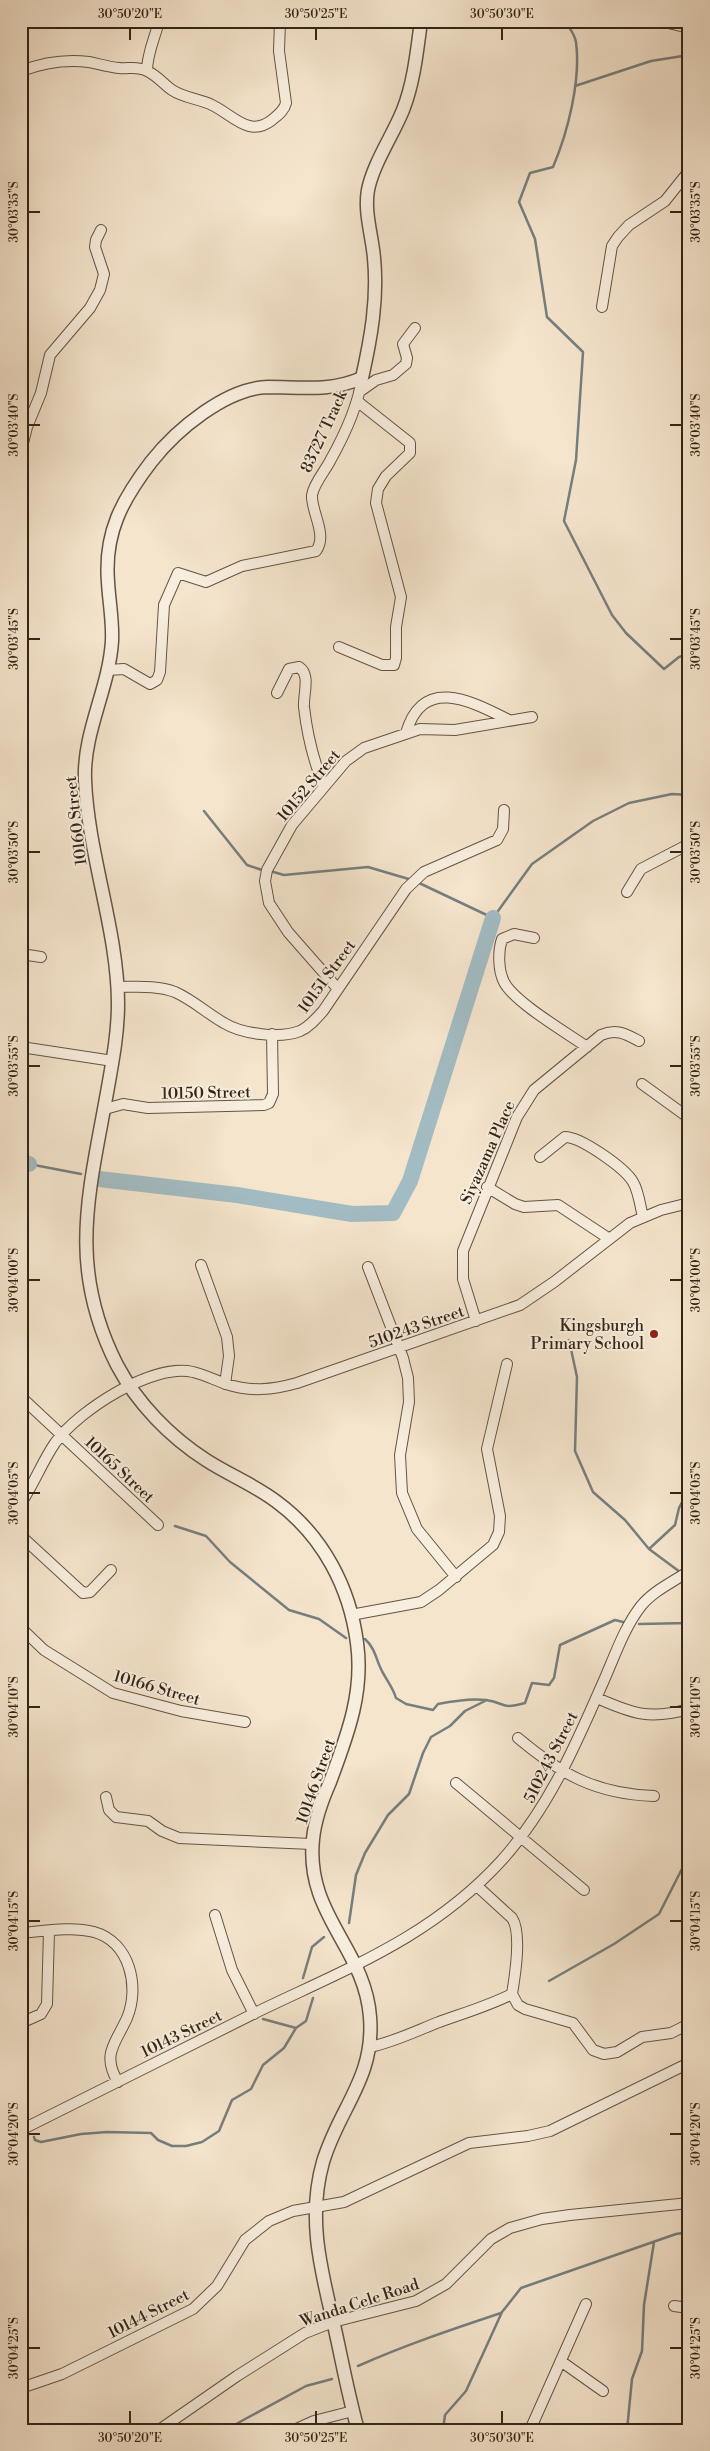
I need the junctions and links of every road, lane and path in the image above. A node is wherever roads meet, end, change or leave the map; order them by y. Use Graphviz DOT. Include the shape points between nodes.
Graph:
graph roads {
  1 [pos="159,21"];
  2 [pos="280,21"];
  3 [pos="421,21"];
  4 [pos="660,21"];
  5 [pos="689,28"];
  6 [pos="21,71"];
  7 [pos="147,71"];
  8 [pos="689,171"];
  9 [pos="101,230"];
  10 [pos="602,307"];
  11 [pos="415,328"];
  12 [pos="362,378"];
  13 [pos="358,397"];
  14 [pos="21,451"];
  15 [pos="339,647"];
  16 [pos="108,670"];
  17 [pos="277,693"];
  18 [pos="532,717"];
  19 [pos="510,720"];
  20 [pos="406,733"];
  21 [pos="324,787"];
  22 [pos="504,810"];
  23 [pos="689,844"];
  24 [pos="627,892"];
  25 [pos="534,938"];
  26 [pos="21,954"];
  27 [pos="41,957"];
  28 [pos="118,987"];
  29 [pos="338,989"];
  30 [pos="272,1034"];
  31 [pos="639,1041"];
  32 [pos="21,1047"];
  33 [pos="587,1047"];
  34 [pos="113,1061"];
  35 [pos="642,1084"];
  36 [pos="104,1109"];
  37 [pos="689,1118"];
  38 [pos="540,1157"];
  39 [pos="487,1187"];
  40 [pos="689,1203"];
  41 [pos="643,1216"];
  42 [pos="608,1238"];
  43 [pos="201,1265"];
  44 [pos="368,1267"];
  45 [pos="476,1321"];
  46 [pos="398,1348"];
  47 [pos="507,1364"];
  48 [pos="225,1384"];
  49 [pos="130,1386"];
  50 [pos="21,1397"];
  51 [pos="62,1435"];
  52 [pos="21,1503"];
  53 [pos="158,1525"];
  54 [pos="21,1536"];
  55 [pos="111,1570"];
  56 [pos="689,1571"];
  57 [pos="456,1577"];
  58 [pos="352,1615"];
  59 [pos="21,1628"];
  60 [pos="597,1698"];
  61 [pos="689,1708"];
  62 [pos="245,1722"];
  63 [pos="518,1738"];
  64 [pos="562,1772"];
  65 [pos="456,1783"];
  66 [pos="654,1796"];
  67 [pos="106,1798"];
  68 [pos="520,1838"];
  69 [pos="312,1844"];
  70 [pos="477,1886"];
  71 [pos="584,1890"];
  72 [pos="215,1915"];
  73 [pos="49,1931"];
  74 [pos="21,1933"];
  75 [pos="356,1965"];
  76 [pos="512,1994"];
  77 [pos="254,2014"];
  78 [pos="21,2023"];
  79 [pos="689,2024"];
  80 [pos="370,2047"];
  81 [pos="689,2064"];
  82 [pos="118,2082"];
  83 [pos="21,2130"];
  84 [pos="689,2203"];
  85 [pos="315,2208"];
  86 [pos="586,2304"];
  87 [pos="674,2306"];
  88 [pos="689,2308"];
  89 [pos="333,2322"];
  90 [pos="562,2362"];
  91 [pos="21,2388"];
  92 [pos="603,2392"];
  93 [pos="353,2411"];
  94 [pos="159,2430"];
  95 [pos="294,2430"];
  96 [pos="358,2430"];
  97 [pos="530,2430"];
  1 -- 7 [label="street" via="147,57"];
  2 -- 7 [label="street" via="279,51 286,103 283,110 264,127 247,126 210,104 173,91"];
  3 -- 12 [label="street, 83727 Track" via="408,98 368,191 375,294"];
  4 -- 5 [label="street"];
  6 -- 7 [label="street" via="39,65 80,61"];
  8 -- 10 [label="street" via="665,200 618,236 612,246"];
  9 -- 14 [label="street" via="95,246 104,274 100,290 90,308 50,355"];
  11 -- 13 [label="street" via="403,344 406,364 393,375 376,380"];
  12 -- 13 [label="street, 83727 Track"];
  12 -- 16 [label="street, 10160 Street" via="330,388 262,387 245,391 199,416 162,450 128,498 109,539 106,561 113,631"];
  13 -- 15 [label="street" via="410,443 410,453 382,482 376,503 401,597 396,627 396,658 394,664 382,665"];
  13 -- 16 [label="street, 83727 Track" via="335,452 313,492 320,535 320,546 316,551 242,566 206,582 178,573 164,605 157,680 150,684 124,670"];
  16 -- 28 [label="street, 10160 Street" via="88,740 85,778 89,827"];
  17 -- 21 [label="street" via="289,669 298,667 303,670 306,676 304,708"];
  18 -- 19 [label="street, 10152 Street"];
  19 -- 20 [label="street, 10152 Street" via="455,730 420,729"];
  19 -- 20 [label="street" via="476,703 442,697 429,700 413,712"];
  20 -- 21 [label="street, 10152 Street" via="354,754"];
  21 -- 29 [label="street, 10152 Street" via="284,837 272,858 265,881 269,903 275,914"];
  22 -- 29 [label="street, 10151 Street" via="503,829 497,840 436,865 412,882"];
  23 -- 24 [label="street" via="641,869"];
  25 -- 33 [label="street" via="514,934 502,939 500,968 504,982 513,994"];
  26 -- 27 [label="street"];
  28 -- 30 [label="street, 10151 Street" via="152,987 174,992 234,1028"];
  28 -- 34 [label="street, 10160 Street"];
  29 -- 30 [label="street, 10151 Street" via="323,1011 300,1032"];
  30 -- 36 [label="street, 10150 Street" via="273,1094 264,1105 148,1108 123,1104"];
  31 -- 33 [label="street, Siyazama Place" via="610,1031"];
  32 -- 34 [label="street"];
  33 -- 39 [label="street, Siyazama Place" via="528,1098"];
  34 -- 36 [label="street, 10160 Street"];
  35 -- 37 [label="street"];
  36 -- 49 [label="street, 10160 Street" via="86,1217 86,1262 100,1327"];
  38 -- 41 [label="street" via="565,1137 586,1144 630,1178"];
  39 -- 42 [label="street" via="524,1207 558,1205"];
  39 -- 45 [label="street, Siyazama Place" via="463,1251 463,1280"];
  40 -- 41 [label="street, 510243 Street"];
  41 -- 42 [label="street, 510243 Street"];
  42 -- 45 [label="street, 510243 Street" via="534,1297"];
  43 -- 48 [label="street" via="227,1337 229,1356"];
  44 -- 46 [label="street"];
  45 -- 46 [label="street, 510243 Street"];
  46 -- 48 [label="street, 510243 Street" via="280,1388 254,1390"];
  46 -- 57 [label="street" via="409,1389 400,1455 402,1493 417,1529"];
  47 -- 57 [label="street" via="487,1449 500,1516 499,1532 493,1545"];
  48 -- 49 [label="street, 510243 Street" via="181,1371 158,1375"];
  49 -- 51 [label="street, 510243 Street" via="86,1414"];
  49 -- 58 [label="street, 10146 Street" via="182,1443 263,1492 296,1518 335,1570"];
  50 -- 51 [label="street, 10165 Street"];
  51 -- 52 [label="street, 510243 Street"];
  51 -- 53 [label="street, 10165 Street"];
  54 -- 55 [label="street" via="83,1593 90,1592"];
  56 -- 60 [label="street, 510243 Street" via="641,1606"];
  57 -- 58 [label="street" via="421,1602"];
  58 -- 69 [label="street, 10146 Street" via="359,1662 356,1704 349,1732 318,1812"];
  59 -- 62 [label="street, 10166 Street" via="44,1650 113,1693 181,1711"];
  60 -- 61 [label="street" via="643,1715 658,1716"];
  60 -- 64 [label="street, 510243 Street"];
  63 -- 64 [label="street"];
  64 -- 66 [label="street" via="606,1791"];
  64 -- 68 [label="street, 510243 Street"];
  65 -- 68 [label="street"];
  67 -- 69 [label="street" via="109,1810 116,1817 148,1821 179,1838"];
  68 -- 70 [label="street, 510243 Street"];
  68 -- 71 [label="street"];
  69 -- 75 [label="street, 10146 Street" via="313,1870 320,1900"];
  70 -- 75 [label="street, 510243 Street" via="428,1925 378,1956"];
  70 -- 76 [label="street" via="515,1924"];
  72 -- 77 [label="street" via="232,1970"];
  73 -- 74 [label="street"];
  73 -- 78 [label="street" via="47,2004 41,2014"];
  73 -- 82 [label="street" via="87,1931 103,1936 118,1948 129,1964 133,1982 131,2005 110,2056"];
  75 -- 77 [label="street, 10143 Street"];
  75 -- 80 [label="street, 10146 Street" via="370,2008"];
  76 -- 79 [label="street" via="518,2005 525,2009 573,2023 593,2050 604,2054 617,2052 642,2037 671,2033"];
  76 -- 80 [label="street" via="488,2006"];
  77 -- 82 [label="street, 10143 Street"];
  80 -- 85 [label="street, 10146 Street" via="360,2081 322,2163"];
  81 -- 85 [label="street, 10144 Street" via="550,2131 469,2143 344,2202"];
  82 -- 83 [label="street, 10143 Street"];
  84 -- 89 [label="street, Wanda Cele Road" via="542,2219 510,2228 491,2239 446,2284 428,2295"];
  85 -- 89 [label="street, 10146 Street" via="317,2251"];
  85 -- 91 [label="street, 10144 Street" via="284,2214 255,2230 239,2246 213,2290 193,2309 62,2374"];
  86 -- 90 [label="street"];
  87 -- 88 [label="street"];
  89 -- 93 [label="street, 10146 Street"];
  89 -- 94 [label="street, Wanda Cele Road" via="292,2340"];
  90 -- 92 [label="street"];
  90 -- 97 [label="street"];
  93 -- 95 [label="street"];
  93 -- 96 [label="street, 10146 Street"];
}
